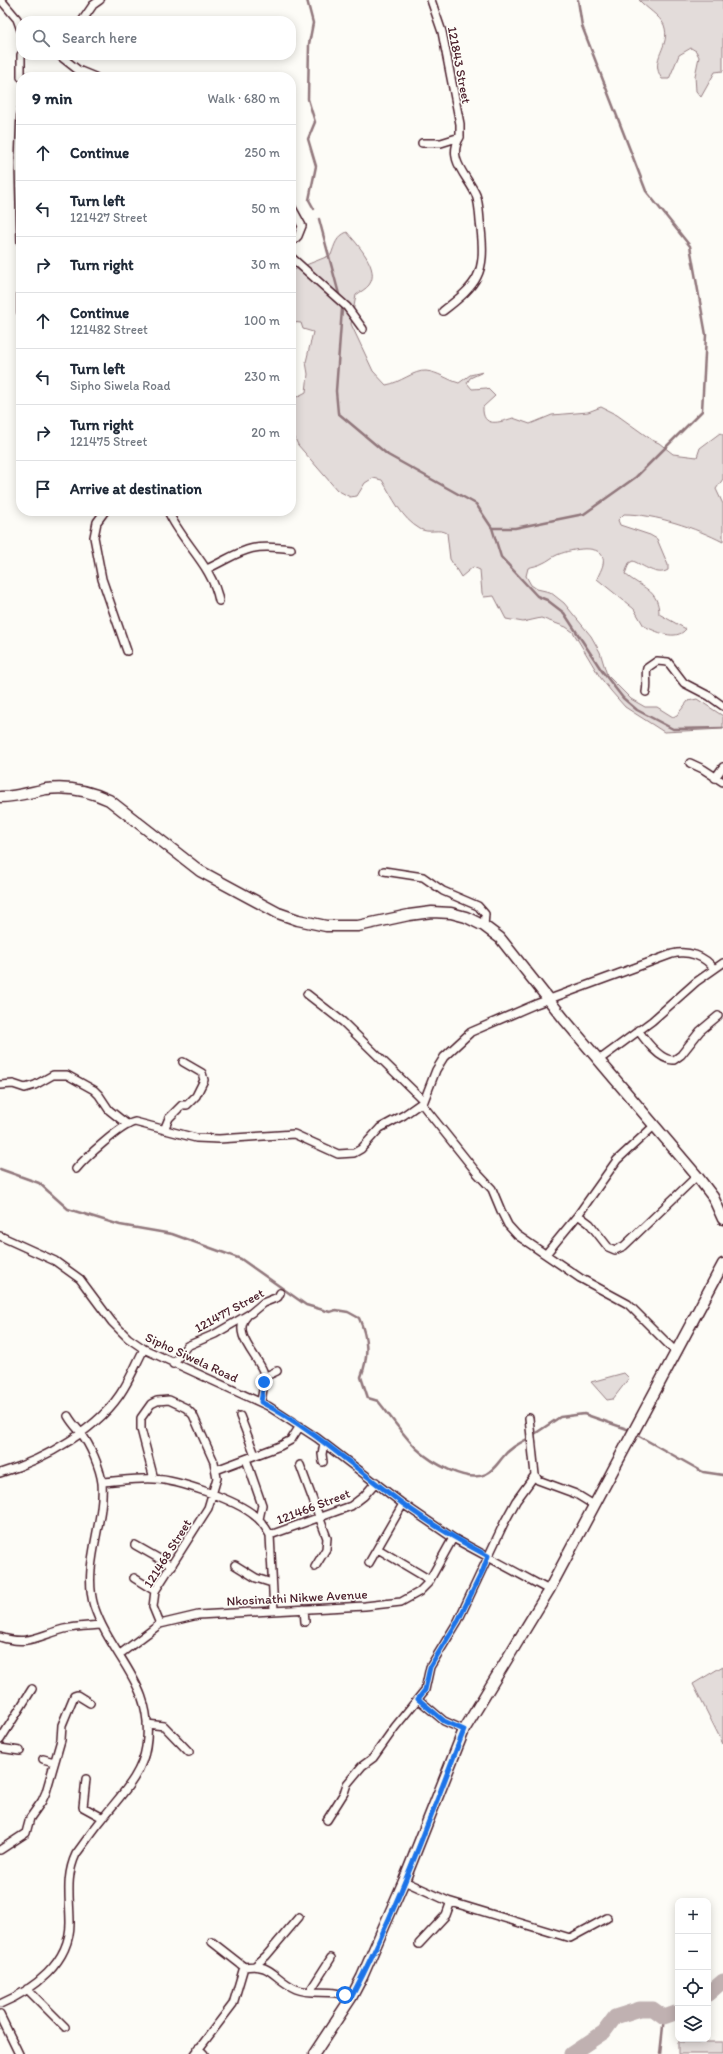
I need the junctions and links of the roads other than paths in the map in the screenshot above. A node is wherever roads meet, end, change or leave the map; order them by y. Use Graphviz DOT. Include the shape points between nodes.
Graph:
graph roads {
  1 [pos="1,0"];
  2 [pos="100,0"];
  3 [pos="431,0"];
  4 [pos="85,16"];
  5 [pos="16,18"];
  6 [pos="21,60"];
  7 [pos="66,60"];
  8 [pos="21,72"];
  9 [pos="83,72"];
  10 [pos="460,137"];
  11 [pos="422,143"];
  12 [pos="296,215"];
  13 [pos="296,238"];
  14 [pos="296,261"];
  15 [pos="442,311"];
  16 [pos="363,329"];
  17 [pos="101,516"];
  18 [pos="171,516"];
  19 [pos="291,549"];
  20 [pos="207,569"];
  21 [pos="219,602"];
  22 [pos="127,651"];
  23 [pos="646,692"];
  24 [pos="723,706"];
  25 [pos="690,763"];
  26 [pos="723,767"];
  27 [pos="715,778"];
  28 [pos="723,782"];
  29 [pos="0,797"];
  30 [pos="384,871"];
  31 [pos="484,926"];
  32 [pos="723,962"];
  33 [pos="714,969"];
  34 [pos="307,994"];
  35 [pos="549,1000"];
  36 [pos="718,1016"];
  37 [pos="638,1030"];
  38 [pos="599,1060"];
  39 [pos="183,1062"];
  40 [pos="0,1085"];
  41 [pos="423,1102"];
  42 [pos="128,1125"];
  43 [pos="655,1125"];
  44 [pos="164,1130"];
  45 [pos="76,1169"];
  46 [pos="698,1176"];
  47 [pos="578,1215"];
  48 [pos="723,1219"];
  49 [pos="0,1236"];
  50 [pos="546,1254"];
  51 [pos="723,1264"];
  52 [pos="280,1293"];
  53 [pos="250,1313"];
  54 [pos="144,1349"];
  55 [pos="676,1352"];
  56 [pos="174,1364"];
  57 [pos="277,1371"];
  58 [pos="264,1377"];
  59 [pos="261,1402"];
  60 [pos="68,1416"];
  61 [pos="240,1416"];
  62 [pos="530,1418"];
  63 [pos="300,1426"];
  64 [pos="82,1434"];
  65 [pos="324,1443"];
  66 [pos="255,1455"];
  67 [pos="246,1458"];
  68 [pos="323,1462"];
  69 [pos="300,1465"];
  70 [pos="216,1470"];
  71 [pos="0,1473"];
  72 [pos="534,1475"];
  73 [pos="154,1479"];
  74 [pos="102,1482"];
  75 [pos="376,1482"];
  76 [pos="212,1495"];
  77 [pos="403,1504"];
  78 [pos="594,1506"];
  79 [pos="320,1518"];
  80 [pos="259,1520"];
  81 [pos="270,1535"];
  82 [pos="453,1538"];
  83 [pos="135,1545"];
  84 [pos="378,1549"];
  85 [pos="488,1556"];
  86 [pos="369,1563"];
  87 [pos="235,1565"];
  88 [pos="172,1566"];
  89 [pos="315,1567"];
  90 [pos="134,1578"];
  91 [pos="430,1580"];
  92 [pos="272,1583"];
  93 [pos="549,1590"];
  94 [pos="155,1591"];
  95 [pos="304,1609"];
  96 [pos="274,1611"];
  97 [pos="305,1622"];
  98 [pos="160,1624"];
  99 [pos="101,1625"];
  100 [pos="0,1638"];
  101 [pos="120,1654"];
  102 [pos="32,1689"];
  103 [pos="418,1699"];
  104 [pos="90,1703"];
  105 [pos="147,1724"];
  106 [pos="464,1730"];
  107 [pos="0,1740"];
  108 [pos="0,1748"];
  109 [pos="20,1751"];
  110 [pos="189,1752"];
  111 [pos="43,1759"];
  112 [pos="54,1762"];
  113 [pos="86,1779"];
  114 [pos="103,1818"];
  115 [pos="327,1820"];
  116 [pos="0,1850"];
  117 [pos="404,1881"];
  118 [pos="448,1901"];
  119 [pos="299,1917"];
  120 [pos="607,1918"];
  121 [pos="212,1942"];
  122 [pos="420,1944"];
  123 [pos="331,1958"];
  124 [pos="256,1965"];
  125 [pos="244,1967"];
  126 [pos="27,1989"];
  127 [pos="310,1990"];
  128 [pos="351,1998"];
  129 [pos="0,2004"];
  130 [pos="0,2015"];
  131 [pos="65,2027"];
  132 [pos="196,2051"];
  133 [pos="19,2054"];
  134 [pos="204,2054"];
  135 [pos="314,2054"];
  1 -- 5 [label="street"];
  2 -- 4 [label="street"];
  3 -- 10 [label="street, 121843 Street" via="442,32 460,124"];
  6 -- 8 [label="street"];
  7 -- 9 [label="street"];
  10 -- 11 [label="street" via="440,143"];
  10 -- 15 [label="street, 121843 Street" via="456,147 456,160 476,195 482,239 481,269 466,292"];
  12 -- 13 [label="street" via="302,226"];
  14 -- 16 [label="street" via="348,307"];
  17 -- 22 [label="street" via="97,522 94,537 102,579"];
  18 -- 20 [label="street" via="191,550"];
  19 -- 20 [label="street" via="271,546 242,550"];
  20 -- 21 [label="street" via="217,590"];
  23 -- 24 [label="street" via="647,668 657,661 665,661 684,683"];
  25 -- 27 [label="street" via="699,766"];
  26 -- 27 [label="street"];
  27 -- 28 [label="street"];
  29 -- 31 [label="street" via="58,788 84,790 96,794 109,800 200,871 278,913 298,920 326,926 358,926 409,915 445,913 466,917"];
  30 -- 31 [label="street" via="423,877 443,891 478,906 485,914"];
  31 -- 35 [label="street" via="500,938"];
  32 -- 33 [label="street"];
  33 -- 35 [label="street" via="700,957 685,952 676,953"];
  33 -- 37 [label="street"];
  34 -- 41 [label="street" via="344,1022"];
  35 -- 38 [label="street"];
  35 -- 41 [label="street" via="471,1032 459,1041 436,1070"];
  36 -- 37 [label="street" via="700,1031 674,1060 665,1059 647,1044"];
  37 -- 38 [label="street"];
  38 -- 43 [label="street"];
  39 -- 44 [label="street" via="202,1073 204,1080 196,1096 169,1118"];
  40 -- 42 [label="street" via="13,1084 25,1088 53,1075 67,1075 94,1090 109,1110"];
  41 -- 44 [label="street" via="380,1128 361,1149 346,1155 332,1152 294,1134 206,1139 186,1137"];
  41 -- 50 [label="street" via="492,1189 508,1225 517,1235"];
  42 -- 44 [label="street" via="138,1122"];
  42 -- 45 [label="street" via="84,1159"];
  43 -- 46 [label="street"];
  43 -- 47 [label="street" via="617,1160"];
  46 -- 47 [label="street" via="618,1249 608,1247 590,1224"];
  46 -- 48 [label="street" via="713,1197"];
  47 -- 50 [label="street"];
  49 -- 54 [label="street, Sipho Siwela Road" via="34,1250 75,1275 89,1289 112,1322"];
  50 -- 55 [label="street" via="580,1278 628,1304"];
  51 -- 55 [label="street"];
  52 -- 53 [label="street, 121477 Street"];
  53 -- 56 [label="street, 121477 Street" via="215,1334 187,1346"];
  53 -- 58 [label="street" via="242,1322 242,1332"];
  54 -- 56 [label="street, Sipho Siwela Road"];
  54 -- 64 [label="street" via="124,1388"];
  55 -- 78 [label="street"];
  56 -- 59 [label="street, Sipho Siwela Road"];
  57 -- 58 [label="street"];
  58 -- 59 [label="street"];
  59 -- 63 [label="street, Sipho Siwela Road"];
  60 -- 64 [label="street"];
  61 -- 66 [label="street"];
  62 -- 72 [label="street"];
  63 -- 65 [label="street, Sipho Siwela Road"];
  63 -- 66 [label="street" via="291,1440"];
  64 -- 71 [label="street" via="14,1469"];
  64 -- 74 [label="street" via="94,1457"];
  65 -- 68 [label="street"];
  65 -- 75 [label="street, Sipho Siwela Road"];
  66 -- 67 [label="street"];
  67 -- 70 [label="street"];
  67 -- 80 [label="street" via="262,1505"];
  69 -- 79 [label="street"];
  70 -- 73 [label="street" via="193,1415 186,1408 169,1400 157,1401 145,1410 141,1418 141,1430"];
  70 -- 76 [label="street, 121468 Street"];
  72 -- 78 [label="street" via="538,1480 576,1494"];
  72 -- 85 [label="street" via="516,1501"];
  73 -- 74 [label="street, 121466 Street"];
  73 -- 76 [label="street, 121466 Street" via="174,1482"];
  74 -- 99 [label="street" via="92,1565 94,1604"];
  75 -- 77 [label="street, Sipho Siwela Road"];
  75 -- 79 [label="street, 121466 Street" via="351,1506"];
  76 -- 80 [label="street, 121466 Street" via="250,1512"];
  76 -- 88 [label="street, 121468 Street" via="208,1508"];
  77 -- 82 [label="street, Sipho Siwela Road"];
  77 -- 84 [label="street"];
  78 -- 93 [label="street"];
  79 -- 81 [label="street, 121466 Street"];
  79 -- 89 [label="street" via="327,1542"];
  80 -- 81 [label="street, 121466 Street"];
  81 -- 92 [label="street, 121466 Street"];
  82 -- 85 [label="street, Sipho Siwela Road"];
  82 -- 91 [label="street, Nkosinathi Nikwe Avenue"];
  83 -- 88 [label="street"];
  84 -- 86 [label="street"];
  84 -- 91 [label="street"];
  85 -- 93 [label="street, Sipho Siwela Road"];
  85 -- 103 [label="street" via="458,1621 430,1667 425,1690"];
  87 -- 92 [label="street" via="256,1578"];
  88 -- 94 [label="street, 121468 Street"];
  90 -- 94 [label="street"];
  91 -- 95 [label="street, Nkosinathi Nikwe Avenue" via="420,1592 401,1602 388,1605"];
  92 -- 96 [label="street, 121466 Street"];
  93 -- 106 [label="street"];
  94 -- 98 [label="street, 121468 Street" via="154,1607"];
  95 -- 96 [label="street, Nkosinathi Nikwe Avenue"];
  95 -- 97 [label="street"];
  96 -- 98 [label="street, Nkosinathi Nikwe Avenue" via="198,1615"];
  98 -- 101 [label="street, Nkosinathi Nikwe Avenue"];
  99 -- 100 [label="street" via="66,1628 34,1640 20,1642"];
  99 -- 101 [label="street" via="110,1643"];
  101 -- 105 [label="street" via="144,1701"];
  102 -- 107 [label="street"];
  103 -- 106 [label="street" via="444,1721"];
  103 -- 115 [label="street" via="373,1758 362,1766 347,1784"];
  104 -- 112 [label="street" via="77,1695 74,1696 62,1725"];
  105 -- 110 [label="street" via="164,1726"];
  105 -- 114 [label="street" via="142,1764"];
  106 -- 117 [label="street"];
  108 -- 109 [label="street"];
  111 -- 112 [label="street"];
  112 -- 116 [label="street" via="46,1792 30,1818 26,1833"];
  113 -- 114 [label="street" via="83,1807"];
  114 -- 126 [label="street" via="76,1854 71,1865 67,1943 50,1970"];
  117 -- 118 [label="street"];
  117 -- 128 [label="street"];
  118 -- 120 [label="street" via="570,1938"];
  118 -- 122 [label="street" via="450,1907 446,1914"];
  119 -- 124 [label="street"];
  121 -- 125 [label="street"];
  123 -- 127 [label="street"];
  124 -- 125 [label="street"];
  124 -- 127 [label="street" via="266,1968 283,1982 297,1989"];
  125 -- 132 [label="street" via="233,2004"];
  126 -- 129 [label="street"];
  126 -- 131 [label="street"];
  127 -- 128 [label="street" via="336,1993"];
  128 -- 135 [label="street"];
  130 -- 133 [label="street"];
  132 -- 134 [label="street"];
}
